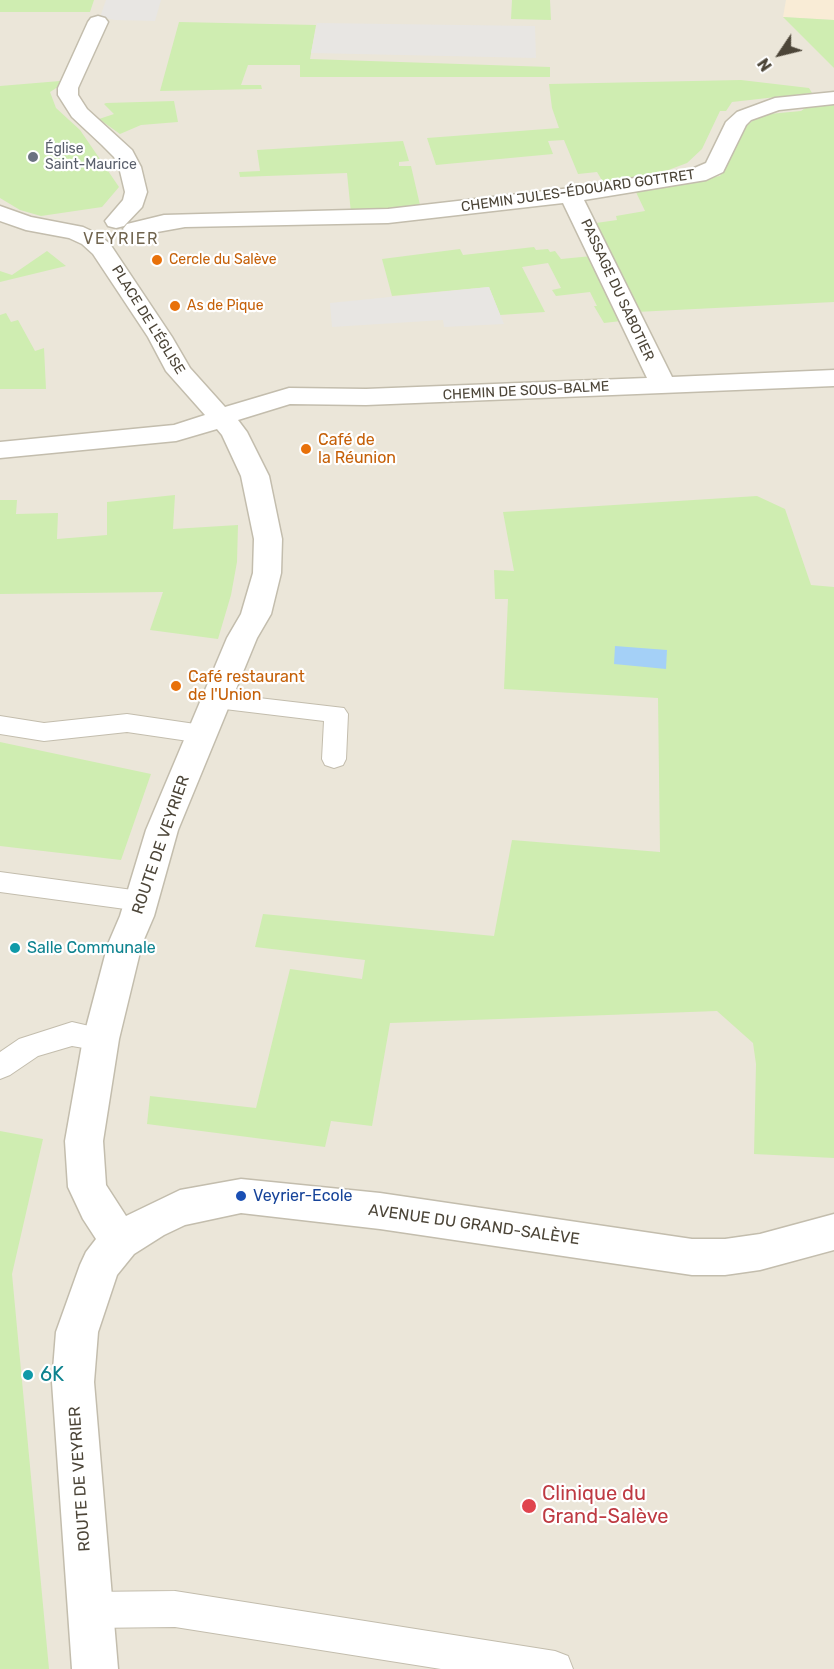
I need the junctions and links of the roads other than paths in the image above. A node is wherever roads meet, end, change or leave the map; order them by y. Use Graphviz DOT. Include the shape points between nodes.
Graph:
graph roads {
  1 [pos="98,22"];
  2 [pos="834,98"];
  3 [pos="571,195"];
  4 [pos="0,213"];
  5 [pos="125,225"];
  6 [pos="75,232"];
  7 [pos="102,249"];
  8 [pos="834,378"];
  9 [pos="663,385"];
  10 [pos="221,417"];
  11 [pos="0,450"];
  12 [pos="216,701"];
  13 [pos="0,725"];
  14 [pos="202,734"];
  15 [pos="334,759"];
  16 [pos="0,882"];
  17 [pos="140,901"];
  18 [pos="101,1039"];
  19 [pos="0,1066"];
  20 [pos="834,1232"];
  21 [pos="120,1241"];
  22 [pos="89,1610"];
  23 [pos="95,1669"];
  24 [pos="555,1669"];
  1 -- 5 [label="street" via="68,95 79,113 110,140 130,167 136,192"];
  2 -- 3 [label="street, CHEMIN JULES-ÉDOUARD GOTTRET" via="775,104 744,116 709,171"];
  3 -- 5 [label="street, CHEMIN JULES-ÉDOUARD GOTTRET" via="388,216"];
  3 -- 9 [label="street, PASSAGE DU SABOTIER"];
  4 -- 6 [label="street, PLACE DE L'ÉGLISE" via="26,223"];
  5 -- 6 [label="street, PLACE DE L'ÉGLISE"];
  5 -- 7 [label="street, PLACE DE L'ÉGLISE" via="122,241"];
  6 -- 7 [label="street, PLACE DE L'ÉGLISE"];
  7 -- 10 [label="street, PLACE DE L'ÉGLISE" via="179,371"];
  8 -- 9 [label="street, CHEMIN DE SOUS-BALME"];
  9 -- 10 [label="street, CHEMIN DE SOUS-BALME" via="366,397 289,396"];
  10 -- 11 [label="street, CHEMIN DE SOUS-BALME" via="176,433"];
  10 -- 12 [label="street, ROUTE DE VEYRIER" via="234,432 255,477 268,539 262,596"];
  12 -- 14 [label="street, ROUTE DE VEYRIER"];
  12 -- 15 [label="lane" via="336,714"];
  13 -- 14 [label="lane" via="44,732 127,723"];
  14 -- 17 [label="street, ROUTE DE VEYRIER" via="162,830"];
  16 -- 17 [label="lane"];
  17 -- 18 [label="street, ROUTE DE VEYRIER"];
  18 -- 19 [label="lane" via="72,1034 29,1047"];
  18 -- 21 [label="street, ROUTE DE VEYRIER" via="84,1141 84,1168 87,1187"];
  20 -- 21 [label="street, AVENUE DU GRAND-SALÈVE" via="760,1252 692,1257 380,1211 241,1196 180,1208"];
  21 -- 22 [label="street, ROUTE DE VEYRIER" via="100,1265 77,1332 76,1438"];
  22 -- 23 [label="street, ROUTE DE VEYRIER"];
  22 -- 24 [label="lane" via="176,1609"];
}
